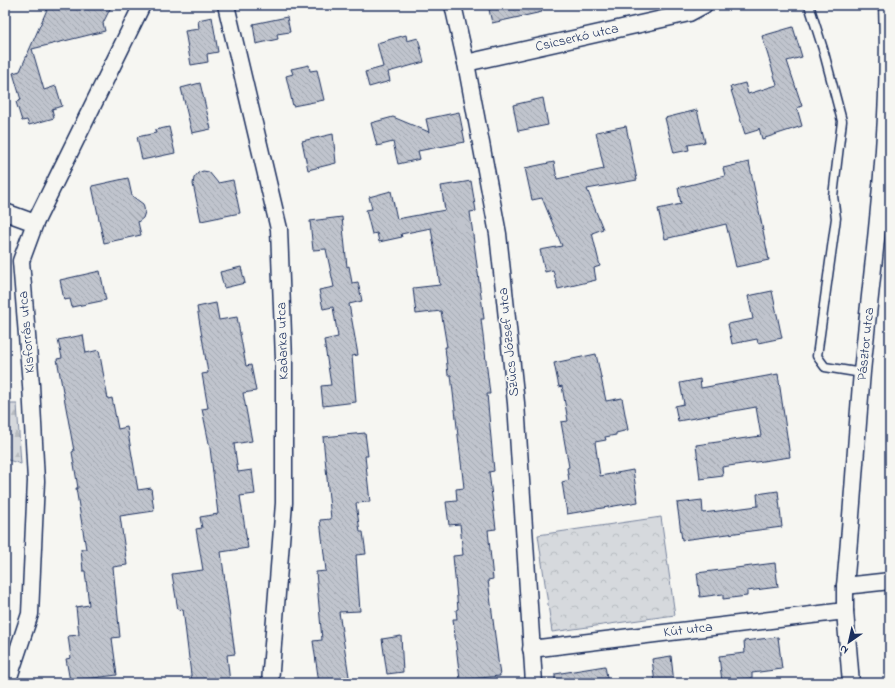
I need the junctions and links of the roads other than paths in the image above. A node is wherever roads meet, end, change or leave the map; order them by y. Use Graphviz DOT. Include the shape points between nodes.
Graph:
graph roads {
  1 [pos="142,5"];
  2 [pos="226,5"];
  3 [pos="453,5"];
  4 [pos="704,5"];
  5 [pos="809,5"];
  6 [pos="887,5"];
  7 [pos="687,9"];
  8 [pos="466,63"];
  9 [pos="5,212"];
  10 [pos="34,223"];
  11 [pos="862,373"];
  12 [pos="890,582"];
  13 [pos="845,586"];
  14 [pos="845,611"];
  15 [pos="531,649"];
  16 [pos="6,683"];
  17 [pos="270,683"];
  18 [pos="534,683"];
  19 [pos="851,683"];
  1 -- 10 [label="street, Kisforrás utca"];
  2 -- 17 [label="street, Kadarka utca" via="279,229 284,360 284,503"];
  3 -- 8 [label="street, Szűcs József utca"];
  4 -- 7 [label="street, Csicserkó utca"];
  5 -- 11 [label="lane" via="842,121 833,196 836,218 816,356 825,367"];
  6 -- 11 [label="street, Pásztor utca" via="889,54 885,164"];
  7 -- 8 [label="street, Csicserkó utca"];
  8 -- 15 [label="street, Szűcs József utca" via="498,241 516,403"];
  9 -- 10 [label="street"];
  10 -- 16 [label="street, Kisforrás utca" via="21,261 36,481 30,614"];
  11 -- 13 [label="street, Pásztor utca"];
  12 -- 13 [label="street"];
  13 -- 14 [label="street, Pásztor utca"];
  14 -- 15 [label="street, Kút utca"];
  14 -- 19 [label="street, Pásztor utca"];
  15 -- 18 [label="street, Szűcs József utca"];
}
